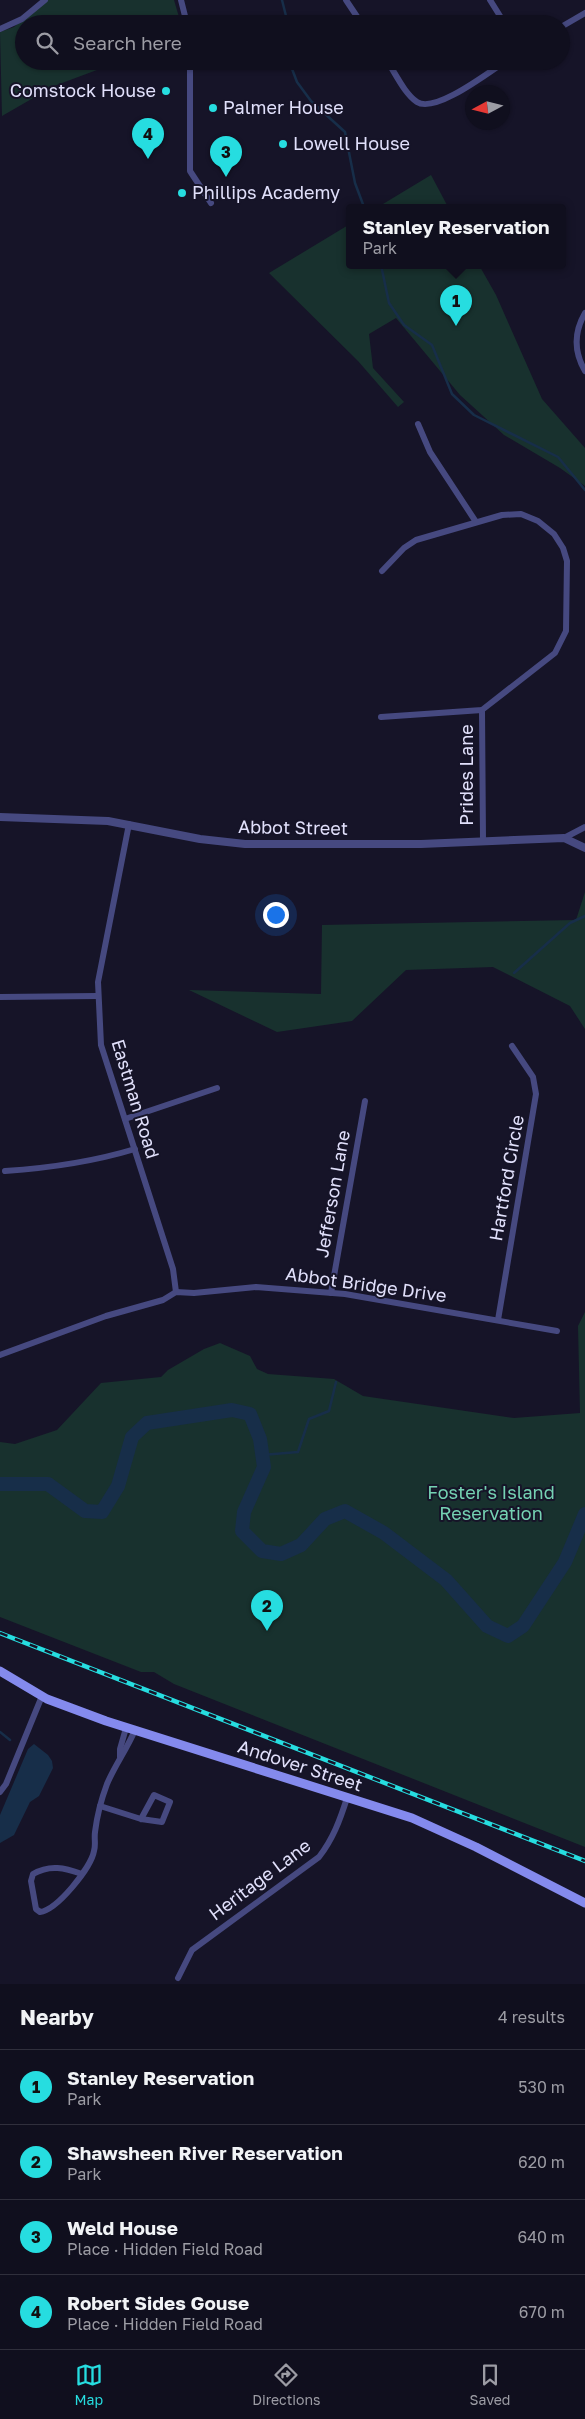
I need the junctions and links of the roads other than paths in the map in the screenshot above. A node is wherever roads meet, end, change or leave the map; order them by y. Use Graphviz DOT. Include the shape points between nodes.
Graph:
graph roads {
  1 [pos="44,0"];
  2 [pos="181,0"];
  3 [pos="346,0"];
  4 [pos="490,0"];
  5 [pos="585,12"];
  6 [pos="27,15"];
  7 [pos="184,15"];
  8 [pos="356,15"];
  9 [pos="499,15"];
  10 [pos="570,21"];
  11 [pos="15,22"];
  12 [pos="0,29"];
  13 [pos="190,70"];
  14 [pos="393,70"];
  15 [pos="491,70"];
  16 [pos="211,204"];
  17 [pos="585,313"];
  18 [pos="585,371"];
  19 [pos="418,424"];
  20 [pos="476,522"];
  21 [pos="382,571"];
  22 [pos="482,710"];
  23 [pos="381,717"];
  24 [pos="0,817"];
  25 [pos="129,824"];
  26 [pos="585,827"];
  27 [pos="564,838"];
  28 [pos="483,840"];
  29 [pos="585,848"];
  30 [pos="97,996"];
  31 [pos="0,997"];
  32 [pos="512,1046"];
  33 [pos="217,1088"];
  34 [pos="365,1101"];
  35 [pos="125,1119"];
  36 [pos="135,1149"];
  37 [pos="5,1171"];
  38 [pos="176,1292"];
  39 [pos="331,1292"];
  40 [pos="498,1320"];
  41 [pos="557,1331"];
  42 [pos="0,1355"];
  43 [pos="0,1671"];
  44 [pos="42,1696"];
  45 [pos="130,1729"];
  46 [pos="0,1792"];
  47 [pos="347,1798"];
  48 [pos="100,1806"];
  49 [pos="141,1819"];
  50 [pos="82,1874"];
  51 [pos="585,1904"];
  52 [pos="178,1978"];
  1 -- 6 [label="street"];
  2 -- 7 [label="street"];
  3 -- 8 [label="street"];
  4 -- 9 [label="street"];
  5 -- 10 [label="street"];
  11 -- 12 [label="street"];
  13 -- 16 [label="street" via="190,171"];
  14 -- 15 [label="street" via="413,98 420,104 430,105"];
  17 -- 18 [label="street" via="578,328 577,341"];
  19 -- 20 [label="street" via="430,452"];
  20 -- 21 [label="street" via="416,540"];
  20 -- 22 [label="street" via="502,515 521,514 531,518 554,534 567,561 566,631 556,652"];
  22 -- 23 [label="street"];
  22 -- 28 [label="street, Prides Lane"];
  24 -- 25 [label="street, Abbot Street"];
  25 -- 28 [label="street, Abbot Street" via="200,839 245,844"];
  25 -- 30 [label="street, Eastman Road"];
  26 -- 27 [label="street"];
  27 -- 28 [label="street, Abbot Street"];
  27 -- 29 [label="street, Abbot Street"];
  30 -- 31 [label="street"];
  30 -- 35 [label="street, Eastman Road" via="101,1045"];
  32 -- 40 [label="street, Hartford Circle" via="533,1077 536,1094"];
  33 -- 35 [label="street"];
  34 -- 39 [label="street, Jefferson Lane"];
  35 -- 36 [label="street, Eastman Road"];
  36 -- 37 [label="street" via="70,1165"];
  36 -- 38 [label="street, Eastman Road" via="173,1269"];
  38 -- 39 [label="street, Abbot Bridge Drive" via="256,1287"];
  38 -- 42 [label="street, Abbot Bridge Drive" via="163,1300 106,1316"];
  39 -- 40 [label="street, Abbot Bridge Drive"];
  40 -- 41 [label="street, Abbot Bridge Drive"];
  43 -- 44 [label="main road, Andover Street"];
  44 -- 45 [label="main road, Andover Street"];
  44 -- 46 [label="street"];
  45 -- 47 [label="main road, Andover Street"];
  45 -- 48 [label="street" via="126,1751 120,1757"];
  47 -- 51 [label="main road, Andover Street" via="412,1818 476,1847"];
  47 -- 52 [label="street, Heritage Lane" via="339,1824 319,1857 192,1950"];
  48 -- 49 [label="street"];
  48 -- 50 [label="street" via="94,1852"];
  49 -- 49 [label="street" via="162,1822 170,1802 154,1795"];
  50 -- 50 [label="street" via="62,1868 33,1874 30,1881 36,1909 40,1912 54,1906"];
}
